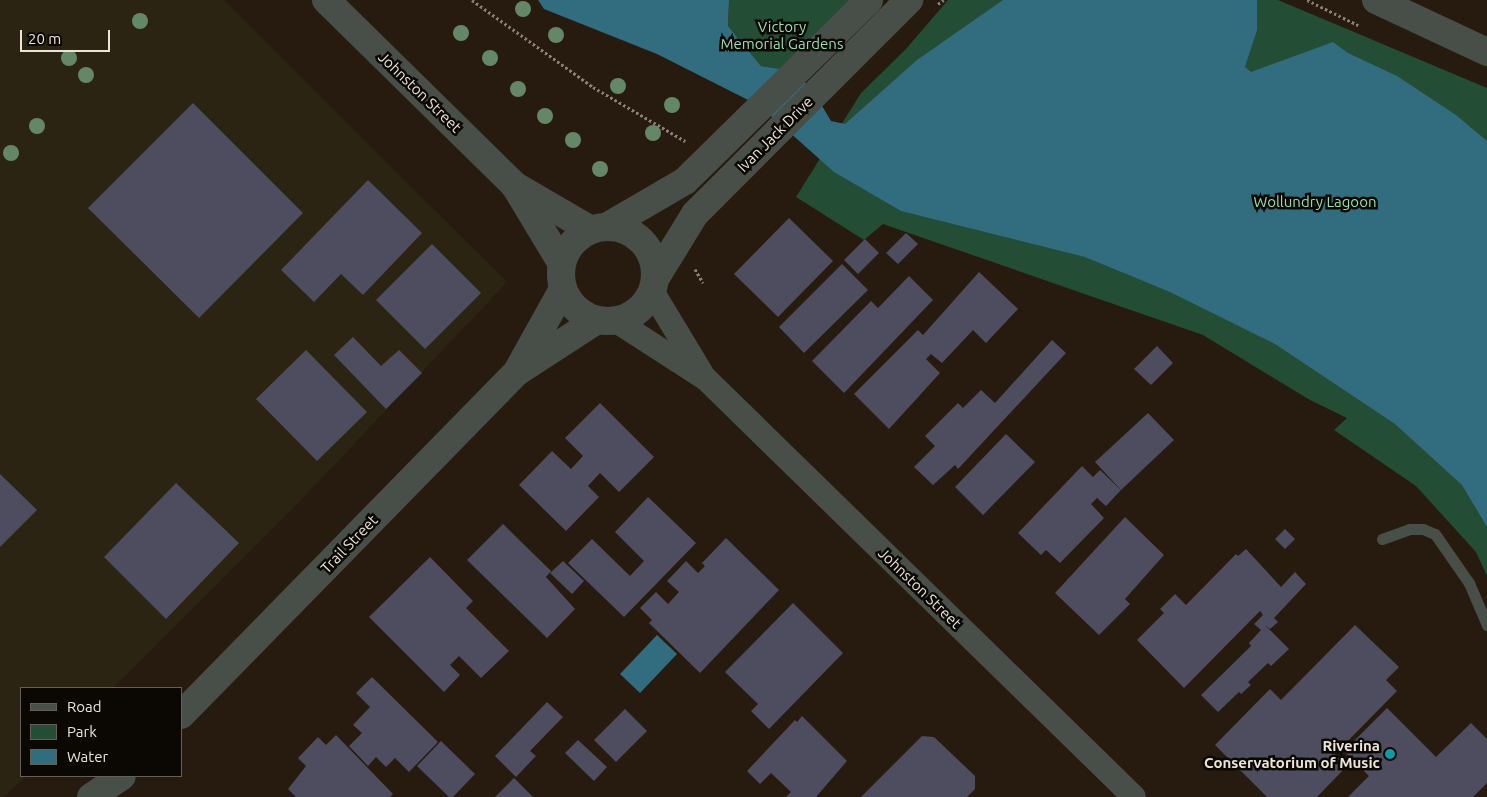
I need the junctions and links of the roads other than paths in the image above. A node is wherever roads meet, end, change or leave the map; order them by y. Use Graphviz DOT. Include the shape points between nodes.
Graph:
graph roads {
  1 [pos="326,0"];
  2 [pos="869,0"];
  3 [pos="909,0"];
  4 [pos="1376,0"];
  5 [pos="1487,52"];
  6 [pos="514,185"];
  7 [pos="599,228"];
  8 [pos="562,277"];
  9 [pos="654,285"];
  10 [pos="607,320"];
  11 [pos="517,372"];
  12 [pos="706,379"];
  13 [pos="1382,539"];
  14 [pos="1487,625"];
  15 [pos="182,714"];
  16 [pos="115,785"];
  17 [pos="91,797"];
  18 [pos="1134,797"];
  1 -- 6 [label="street, Johnston Street"];
  2 -- 7 [label="street, Ivan Jack Drive" via="685,181"];
  3 -- 9 [label="street, Ivan Jack Drive" via="695,214"];
  4 -- 5 [label="street"];
  6 -- 7 [label="street, Johnston Street"];
  6 -- 8 [label="street, Johnston Street"];
  7 -- 8 [label="street" via="567,250"];
  7 -- 9 [label="street" via="622,229 636,236 648,248"];
  8 -- 10 [label="street" via="579,311"];
  8 -- 11 [label="street, Trail Street"];
  9 -- 10 [label="street" via="638,310"];
  9 -- 12 [label="street, Johnston Street"];
  10 -- 11 [label="street, Trail Street"];
  10 -- 12 [label="street, Johnston Street"];
  11 -- 15 [label="street, Trail Street"];
  12 -- 18 [label="street, Johnston Street"];
  13 -- 14 [label="lane" via="1410,528 1423,528 1435,534 1469,584"];
  16 -- 17 [label="street"];
}
